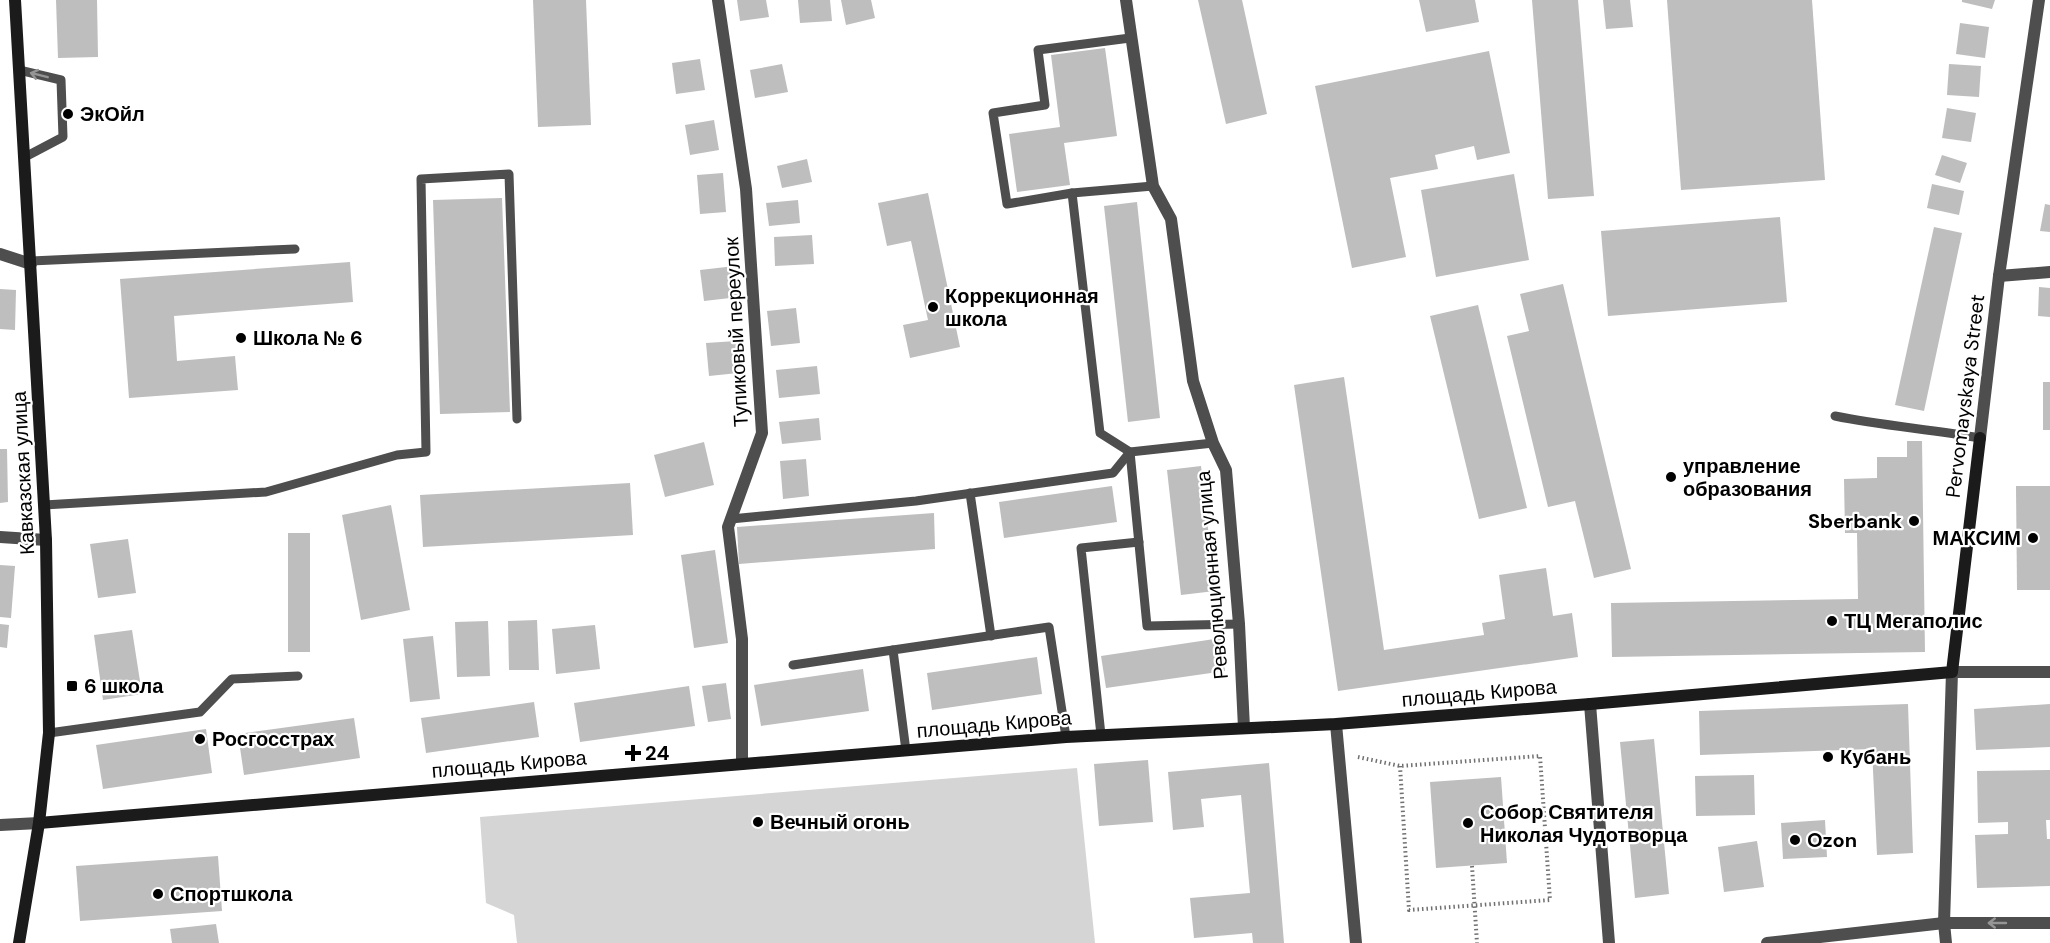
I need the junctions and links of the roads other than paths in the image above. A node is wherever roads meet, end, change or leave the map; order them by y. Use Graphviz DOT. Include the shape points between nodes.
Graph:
graph roads {
  1 [pos="15,0"];
  2 [pos="718,0"];
  3 [pos="1126,0"];
  4 [pos="2039,0"];
  5 [pos="1130,38"];
  6 [pos="19,70"];
  7 [pos="25,157"];
  8 [pos="1153,186"];
  9 [pos="1072,193"];
  10 [pos="295,249"];
  11 [pos="0,254"];
  12 [pos="31,262"];
  13 [pos="2050,272"];
  14 [pos="1999,276"];
  15 [pos="1835,416"];
  16 [pos="517,419"];
  17 [pos="1980,438"];
  18 [pos="1213,444"];
  19 [pos="1130,452"];
  20 [pos="970,493"];
  21 [pos="44,505"];
  22 [pos="730,519"];
  23 [pos="0,537"];
  24 [pos="46,540"];
  25 [pos="1139,542"];
  26 [pos="1239,624"];
  27 [pos="991,636"];
  28 [pos="893,650"];
  29 [pos="793,665"];
  30 [pos="1952,672"];
  31 [pos="2050,672"];
  32 [pos="298,676"];
  33 [pos="1590,704"];
  34 [pos="1336,724"];
  35 [pos="1244,728"];
  36 [pos="49,733"];
  37 [pos="1101,735"];
  38 [pos="1066,737"];
  39 [pos="906,751"];
  40 [pos="742,764"];
  41 [pos="39,823"];
  42 [pos="0,825"];
  43 [pos="1944,923"];
  44 [pos="2050,923"];
  45 [pos="19,943"];
  46 [pos="1356,943"];
  47 [pos="1609,943"];
  48 [pos="1767,943"];
  49 [pos="1776,943"];
  50 [pos="1946,943"];
  1 -- 6 [label="main road, Кавказская улица"];
  2 -- 22 [label="street, Тупиковый переулок" via="746,189 762,433"];
  3 -- 5 [label="street, Революционная улица"];
  4 -- 14 [label="street, Pervomayskaya Street"];
  5 -- 8 [label="street, Революционная улица"];
  5 -- 9 [label="lane" via="1038,50 1045,105 993,113 1007,204"];
  6 -- 7 [label="main road, Кавказская улица"];
  7 -- 6 [label="lane, one-way" via="63,136 61,81"];
  7 -- 12 [label="main road, Кавказская улица"];
  8 -- 9 [label="lane"];
  8 -- 18 [label="street, Революционная улица" via="1171,219 1192,381"];
  9 -- 19 [label="lane" via="1100,433"];
  10 -- 12 [label="lane"];
  11 -- 12 [label="street"];
  12 -- 21 [label="main road, Кавказская улица"];
  13 -- 14 [label="street"];
  14 -- 17 [label="street, Pervomayskaya Street"];
  15 -- 17 [label="lane"];
  16 -- 21 [label="lane" via="509,174 421,179 426,452 397,455 266,492"];
  17 -- 30 [label="main road, Pervomayskaya Street"];
  18 -- 19 [label="lane"];
  18 -- 26 [label="street, Революционная улица" via="1226,470"];
  19 -- 20 [label="lane" via="1113,473"];
  19 -- 25 [label="lane"];
  20 -- 22 [label="lane"];
  20 -- 27 [label="lane"];
  21 -- 24 [label="main road, Кавказская улица"];
  22 -- 40 [label="street, Тупиковый переулок" via="742,639"];
  23 -- 24 [label="street"];
  24 -- 36 [label="main road, Кавказская улица"];
  25 -- 26 [label="lane" via="1147,626"];
  25 -- 37 [label="lane" via="1081,548"];
  26 -- 35 [label="street, Революционная улица"];
  27 -- 28 [label="lane"];
  27 -- 38 [label="lane" via="1049,627"];
  28 -- 29 [label="lane"];
  28 -- 39 [label="lane"];
  30 -- 31 [label="street"];
  30 -- 33 [label="main road, площадь Кирова"];
  30 -- 43 [label="street, Pervomayskaya Street"];
  32 -- 36 [label="lane" via="232,679 200,712"];
  33 -- 34 [label="main road, площадь Кирова"];
  33 -- 47 [label="street"];
  34 -- 35 [label="main road, площадь Кирова"];
  34 -- 46 [label="street"];
  35 -- 37 [label="main road, площадь Кирова"];
  36 -- 41 [label="main road, Кавказская улица"];
  37 -- 38 [label="main road, площадь Кирова"];
  38 -- 39 [label="main road, площадь Кирова"];
  39 -- 40 [label="main road, площадь Кирова"];
  40 -- 41 [label="main road, площадь Кирова"];
  41 -- 42 [label="street"];
  41 -- 45 [label="main road, Кавказская улица"];
  44 -- 43 [label="street, one-way"];
  43 -- 49 [label="street"];
  43 -- 50 [label="street, Pervomayskaya Street"];
  48 -- 49 [label="street"];
}
